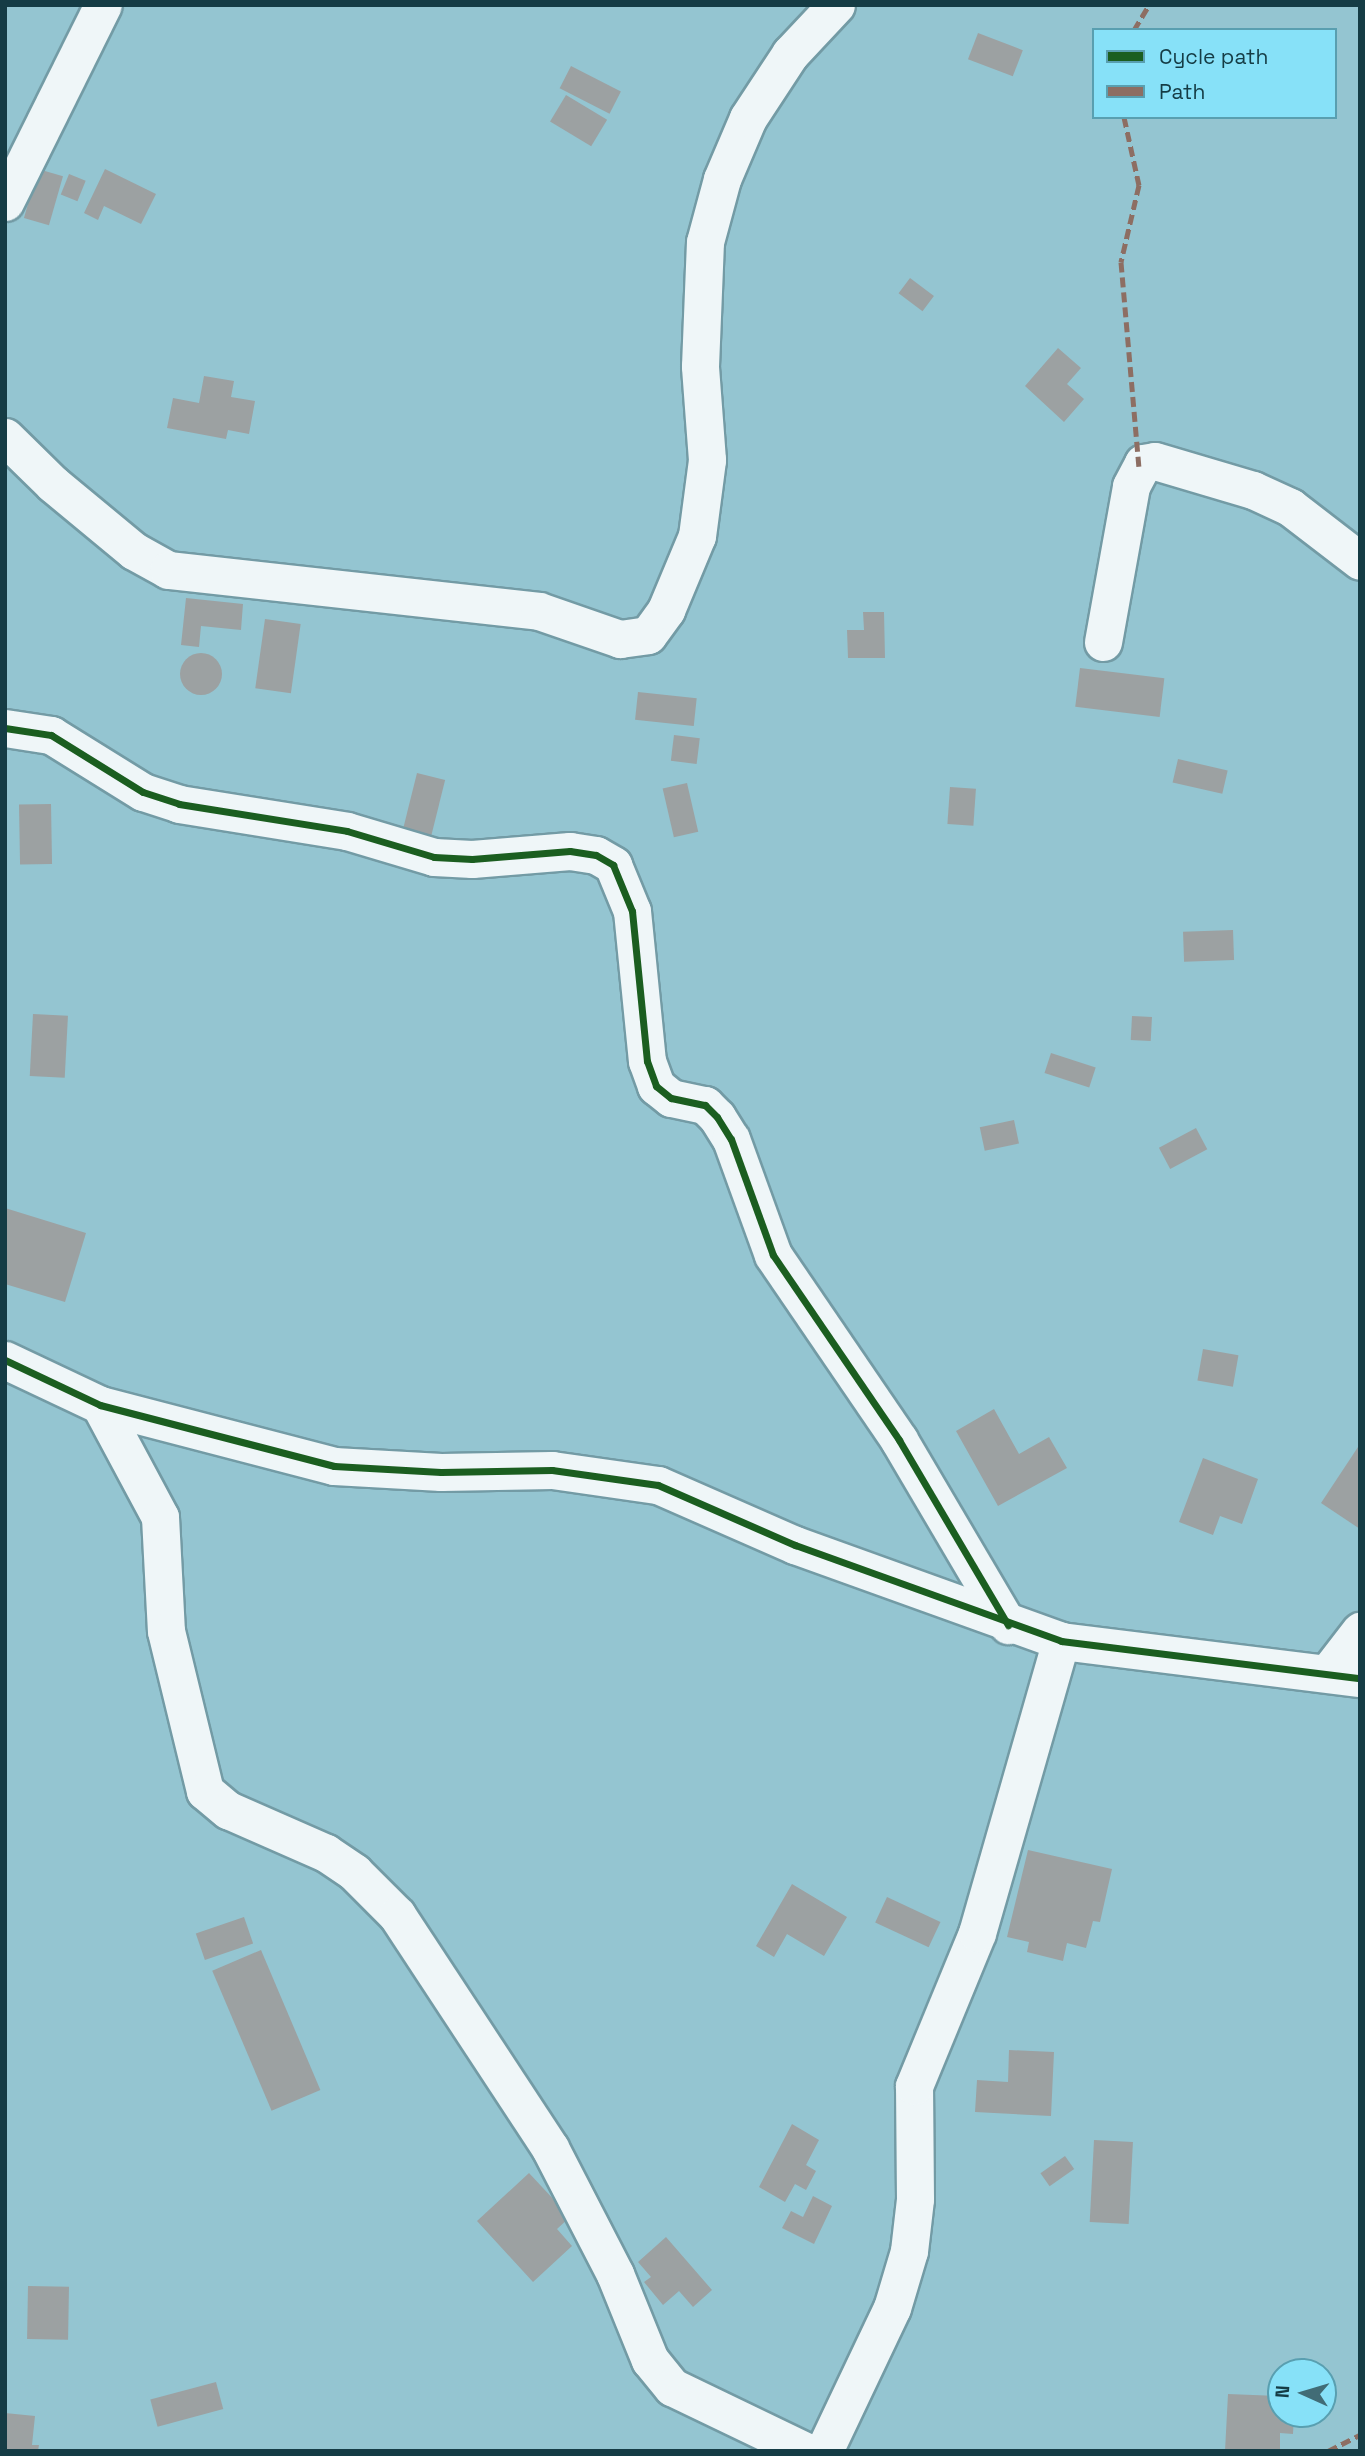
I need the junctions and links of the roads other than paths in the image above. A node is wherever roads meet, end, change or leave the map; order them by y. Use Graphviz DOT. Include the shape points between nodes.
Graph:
graph roads {
  1 [pos="103,5"];
  2 [pos="836,5"];
  3 [pos="5,202"];
  4 [pos="5,437"];
  5 [pos="1359,564"];
  6 [pos="1103,642"];
  7 [pos="5,728"];
  8 [pos="5,1360"];
  9 [pos="100,1405"];
  10 [pos="1008,1625"];
  11 [pos="1360,1631"];
  12 [pos="1061,1641"];
  13 [pos="1345,1675"];
  14 [pos="805,2451"];
  15 [pos="824,2451"];
  1 -- 3 [label="street"];
  2 -- 4 [label="street" via="790,54 748,118 722,179 705,242 700,366 707,460 697,537 666,610 648,635 620,639 539,611 168,570 134,551"];
  5 -- 6 [label="street" via="1290,508 1253,490 1156,461 1143,463 1130,486"];
  7 -- 10 [label="street" via="51,735 143,792 179,804 347,831 434,857 471,859 570,851 596,855 613,865 632,911 647,1061 656,1086 671,1098 705,1105 717,1117 731,1139 773,1255 899,1440"];
  8 -- 9 [label="street"];
  9 -- 10 [label="street" via="334,1466 441,1472 551,1469 658,1485 795,1545"];
  9 -- 14 [label="street" via="160,1517 166,1632 205,1791 228,1810 313,1847 354,1872 397,1916 550,2148 615,2274 650,2360 672,2387"];
  10 -- 12 [label="street"];
  11 -- 13 [label="street"];
  12 -- 13 [label="street"];
  12 -- 15 [label="street" via="977,1933 914,2085 915,2199 909,2251 892,2308"];
}
